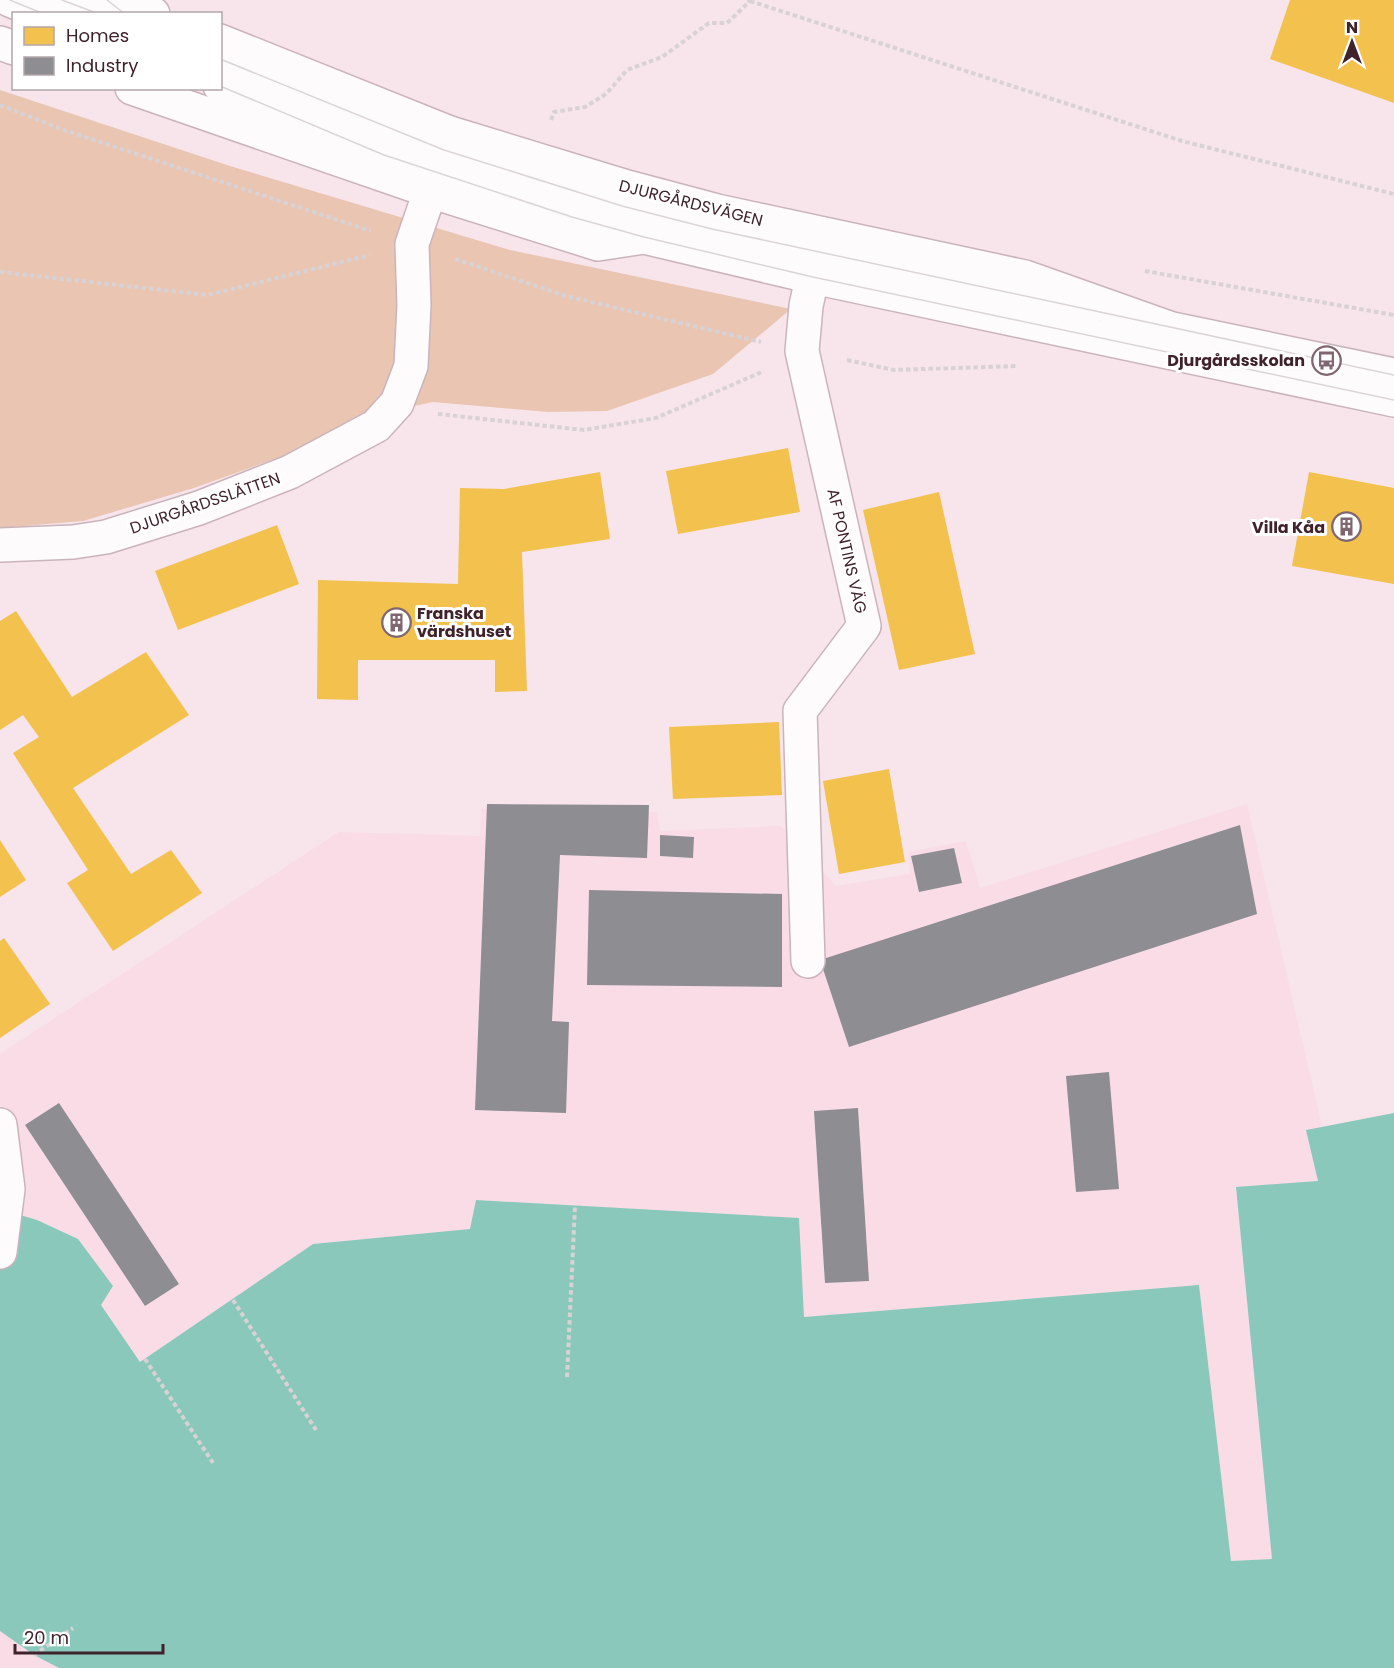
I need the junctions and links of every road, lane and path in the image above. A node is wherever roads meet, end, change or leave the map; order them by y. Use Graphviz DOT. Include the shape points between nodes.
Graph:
graph roads {
  1 [pos="10,0"];
  2 [pos="62,0"];
  3 [pos="118,0"];
  4 [pos="748,1"];
  5 [pos="39,12"];
  6 [pos="94,12"];
  7 [pos="148,12"];
  8 [pos="222,41"];
  9 [pos="222,60"];
  10 [pos="222,87"];
  11 [pos="140,90"];
  12 [pos="548,127"];
  13 [pos="440,162"];
  14 [pos="1394,195"];
  15 [pos="412,244"];
  16 [pos="818,254"];
  17 [pos="1144,271"];
  18 [pos="0,272"];
  19 [pos="1394,315"];
  20 [pos="802,351"];
  21 [pos="1394,375"];
  22 [pos="1394,400"];
  23 [pos="397,403"];
  24 [pos="0,545"];
  25 [pos="808,961"];
  26 [pos="0,1125"];
  27 [pos="575,1206"];
  28 [pos="0,1252"];
  29 [pos="233,1300"];
  30 [pos="145,1359"];
  31 [pos="567,1377"];
  32 [pos="316,1430"];
  33 [pos="213,1462"];
  34 [pos="73,1628"];
  35 [pos="34,1655"];
  1 -- 5 [label="street"];
  2 -- 6 [label="street"];
  3 -- 7 [label="street"];
  4 -- 12 [label="path" via="727,23 709,23 662,57 627,70 606,94 585,107 554,112"];
  4 -- 14 [label="path" via="1182,141"];
  8 -- 13 [label="street, DJURGÅRDSVÄGEN"];
  9 -- 13 [label="street, DJURGÅRDSVÄGEN"];
  10 -- 13 [label="street, DJURGÅRDSVÄGEN" via="384,154"];
  11 -- 13 [label="street, DJURGÅRDSVÄGEN"];
  13 -- 15 [label="street, DJURGÅRDSSLÄTTEN"];
  13 -- 16 [label="street, DJURGÅRDSVÄGEN" via="627,188 717,211"];
  13 -- 16 [label="street, DJURGÅRDSVÄGEN" via="598,244 644,237"];
  15 -- 18 [label="path" via="208,295"];
  15 -- 23 [label="street, DJURGÅRDSSLÄTTEN" via="411,366"];
  16 -- 20 [label="street, AF PONTINS VÄG" via="806,306"];
  16 -- 21 [label="street, DJURGÅRDSVÄGEN" via="1025,277 1172,329"];
  16 -- 22 [label="street, DJURGÅRDSVÄGEN"];
  17 -- 19 [label="path"];
  20 -- 23 [label="path" via="749,379 656,418 584,430 444,416"];
  20 -- 25 [label="street, AF PONTINS VÄG" via="864,626 800,711"];
  23 -- 24 [label="street, DJURGÅRDSSLÄTTEN" via="376,426 290,472 200,508 106,537"];
  26 -- 28 [label="street" via="8,1189"];
  27 -- 31 [label="path"];
  29 -- 32 [label="path"];
  30 -- 33 [label="path"];
  34 -- 35 [label="path"];
}
